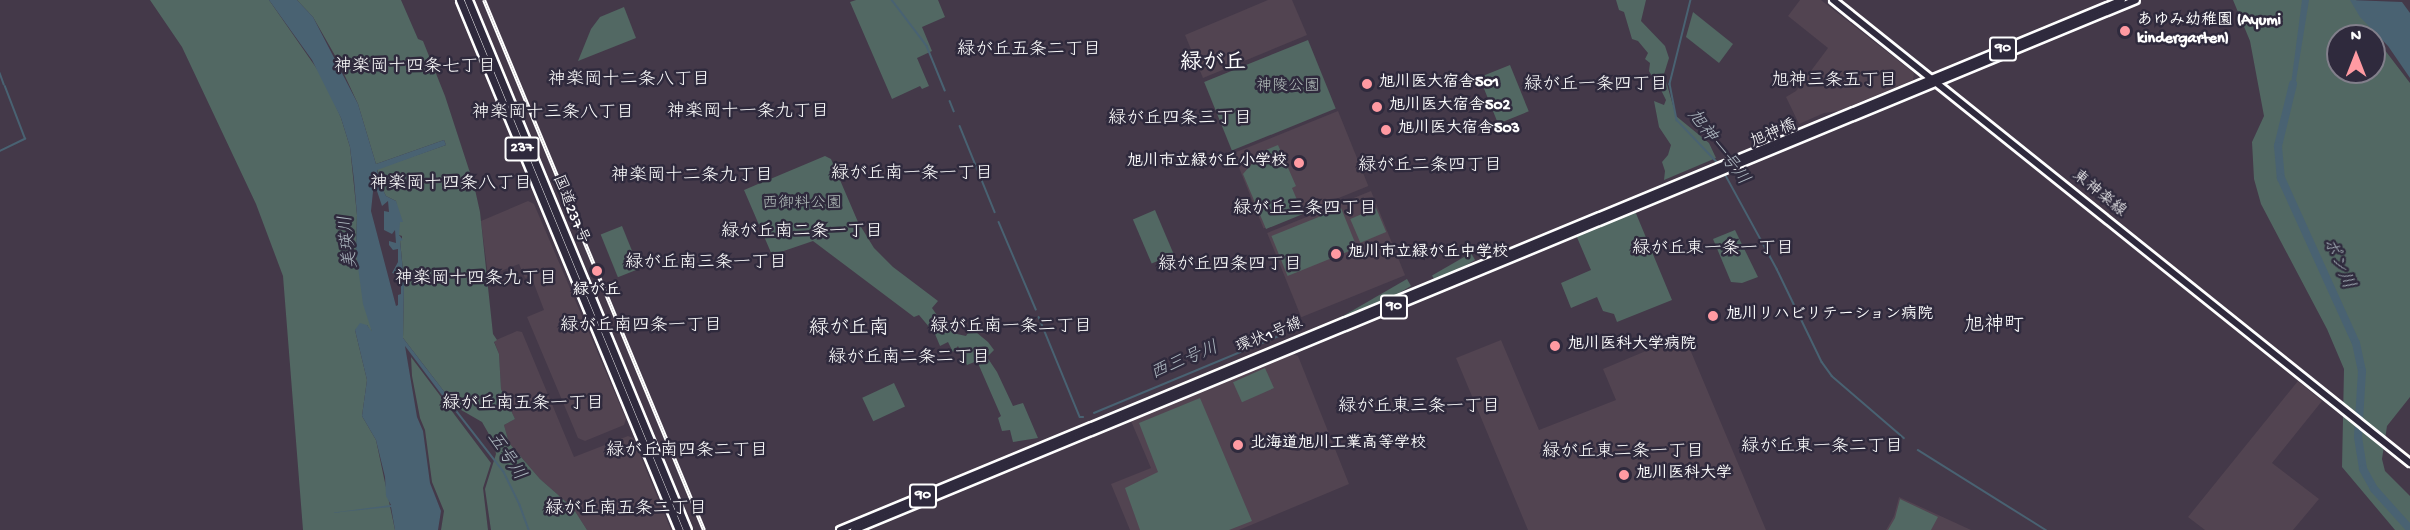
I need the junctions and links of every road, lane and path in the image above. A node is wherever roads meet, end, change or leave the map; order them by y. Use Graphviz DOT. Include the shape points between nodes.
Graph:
graph roads {
  1 [pos="460,0"];
  2 [pos="1833,0"];
  3 [pos="2122,0"];
  4 [pos="2136,0"];
  5 [pos="468,6"];
  6 [pos="1933,81"];
  7 [pos="1712,172"];
  8 [pos="2410,463"];
  9 [pos="868,521"];
  10 [pos="679,530"];
  11 [pos="687,530"];
  12 [pos="840,530"];
  13 [pos="854,530"];
  1 -- 5 [label="highway, 国道237号 / 237"];
  2 -- 6 [label="main road, 東神楽線"];
  3 -- 6 [label="main road, 90"];
  4 -- 6 [label="main road, 90"];
  5 -- 10 [label="highway, 国道237号 / 237"];
  5 -- 11 [label="highway, 国道237号 / 237"];
  6 -- 7 [label="main road, 旭神橋 / 90"];
  6 -- 8 [label="main road, 東神楽線"];
  7 -- 9 [label="main road, 環状1号線 / 90"];
  9 -- 12 [label="main road, 環状1号線 / 90"];
  9 -- 13 [label="main road, 環状1号線 / 90"];
}
